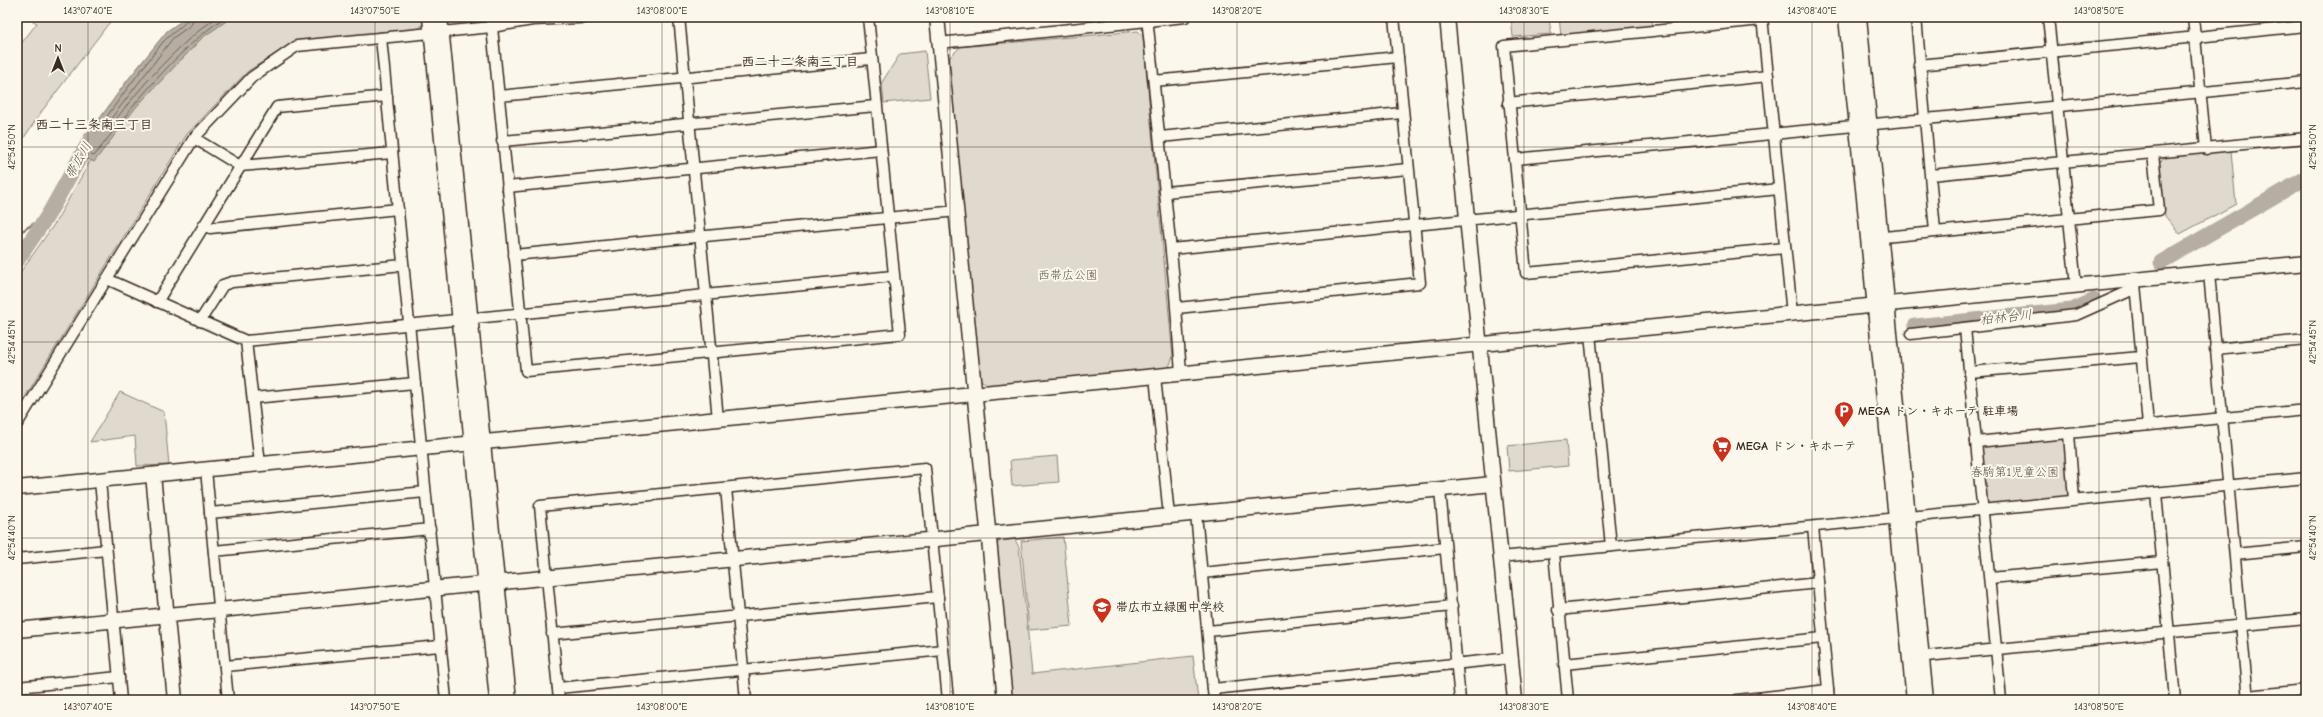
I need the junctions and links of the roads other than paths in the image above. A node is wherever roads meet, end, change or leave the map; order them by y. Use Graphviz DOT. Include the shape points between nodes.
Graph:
graph roads {
  1 [pos="430,17"];
  2 [pos="440,17"];
  3 [pos="599,17"];
  4 [pos="680,17"];
  5 [pos="868,17"];
  6 [pos="937,17"];
  7 [pos="1185,17"];
  8 [pos="1394,17"];
  9 [pos="1447,17"];
  10 [pos="1846,17"];
  11 [pos="1859,17"];
  12 [pos="1916,17"];
  13 [pos="2048,17"];
  14 [pos="2193,17"];
  15 [pos="1762,18"];
  16 [pos="1148,20"];
  17 [pos="491,22"];
  18 [pos="2306,26"];
  19 [pos="437,32"];
  20 [pos="2195,36"];
  21 [pos="381,38"];
  22 [pos="939,43"];
  23 [pos="2051,50"];
  24 [pos="1398,57"];
  25 [pos="871,59"];
  26 [pos="1919,65"];
  27 [pos="1768,76"];
  28 [pos="685,78"];
  29 [pos="1154,81"];
  30 [pos="2306,82"];
  31 [pos="2200,92"];
  32 [pos="387,96"];
  33 [pos="499,96"];
  34 [pos="1508,102"];
  35 [pos="876,106"];
  36 [pos="2057,108"];
  37 [pos="1402,113"];
  38 [pos="1924,120"];
  39 [pos="689,124"];
  40 [pos="1863,125"];
  41 [pos="1773,132"];
  42 [pos="1160,137"];
  43 [pos="194,138"];
  44 [pos="2306,138"];
  45 [pos="502,141"];
  46 [pos="2206,149"];
  47 [pos="881,150"];
  48 [pos="392,153"];
  49 [pos="2153,154"];
  50 [pos="1514,158"];
  51 [pos="2063,163"];
  52 [pos="240,166"];
  53 [pos="694,169"];
  54 [pos="1408,169"];
  55 [pos="1931,175"];
  56 [pos="507,187"];
  57 [pos="1779,189"];
  58 [pos="1165,192"];
  59 [pos="398,209"];
  60 [pos="957,211"];
  61 [pos="1519,214"];
  62 [pos="888,217"];
  63 [pos="2069,218"];
  64 [pos="1467,220"];
  65 [pos="204,225"];
  66 [pos="1414,225"];
  67 [pos="1935,231"];
  68 [pos="700,236"];
  69 [pos="1875,238"];
  70 [pos="1785,248"];
  71 [pos="1171,249"];
  72 [pos="514,255"];
  73 [pos="2306,263"];
  74 [pos="403,266"];
  75 [pos="2209,273"];
  76 [pos="893,276"];
  77 [pos="107,279"];
  78 [pos="2135,285"];
  79 [pos="2076,286"];
  80 [pos="707,294"];
  81 [pos="157,302"];
  82 [pos="1880,305"];
  83 [pos="1176,308"];
  84 [pos="520,313"];
  85 [pos="1792,314"];
  86 [pos="465,318"];
  87 [pos="200,322"];
  88 [pos="409,324"];
  89 [pos="1965,328"];
  90 [pos="1590,334"];
  91 [pos="1911,334"];
  92 [pos="2306,340"];
  93 [pos="246,341"];
  94 [pos="1480,345"];
  95 [pos="2215,349"];
  96 [pos="712,353"];
  97 [pos="2141,357"];
  98 [pos="1970,372"];
  99 [pos="1181,373"];
  100 [pos="1155,376"];
  101 [pos="415,383"];
  102 [pos="974,394"];
  103 [pos="253,398"];
  104 [pos="2306,410"];
  105 [pos="2222,418"];
  106 [pos="718,419"];
  107 [pos="17,424"];
  108 [pos="2148,426"];
  109 [pos="2068,434"];
  110 [pos="1976,442"];
  111 [pos="477,443"];
  112 [pos="422,449"];
  113 [pos="260,464"];
  114 [pos="206,470"];
  115 [pos="152,475"];
  116 [pos="2306,478"];
  117 [pos="100,480"];
  118 [pos="1493,484"];
  119 [pos="2229,486"];
  120 [pos="17,488"];
  121 [pos="726,488"];
  122 [pos="1440,490"];
  123 [pos="425,492"];
  124 [pos="2156,493"];
  125 [pos="2074,500"];
  126 [pos="1984,509"];
  127 [pos="210,513"];
  128 [pos="1196,514"];
  129 [pos="1169,516"];
  130 [pos="1902,518"];
  131 [pos="1812,527"];
  132 [pos="430,529"];
  133 [pos="988,534"];
  134 [pos="932,540"];
  135 [pos="1611,546"];
  136 [pos="2306,547"];
  137 [pos="1445,548"];
  138 [pos="106,550"];
  139 [pos="214,551"];
  140 [pos="1554,553"];
  141 [pos="2235,554"];
  142 [pos="1501,557"];
  143 [pos="17,559"];
  144 [pos="732,559"];
  145 [pos="2162,562"];
  146 [pos="1202,573"];
  147 [pos="547,578"];
  148 [pos="1990,578"];
  149 [pos="491,583"];
  150 [pos="1818,583"];
  151 [pos="435,589"];
  152 [pos="938,597"];
  153 [pos="1452,606"];
  154 [pos="219,610"];
  155 [pos="1558,610"];
  156 [pos="167,615"];
  157 [pos="738,616"];
  158 [pos="2306,619"];
  159 [pos="113,621"];
  160 [pos="2241,625"];
  161 [pos="17,630"];
  162 [pos="1208,631"];
  163 [pos="2169,632"];
  164 [pos="552,634"];
  165 [pos="1823,638"];
  166 [pos="440,646"];
  167 [pos="943,650"];
  168 [pos="1997,650"];
  169 [pos="1916,657"];
  170 [pos="1511,658"];
  171 [pos="1457,664"];
  172 [pos="1564,664"];
  173 [pos="225,666"];
  174 [pos="744,670"];
  175 [pos="119,677"];
  176 [pos="17,687"];
  177 [pos="558,688"];
  178 [pos="1213,689"];
  179 [pos="2306,690"];
  180 [pos="1829,695"];
  181 [pos="2248,698"];
  182 [pos="121,700"];
  183 [pos="175,700"];
  184 [pos="228,700"];
  185 [pos="442,700"];
  186 [pos="497,700"];
  187 [pos="509,700"];
  188 [pos="559,700"];
  189 [pos="746,700"];
  190 [pos="948,700"];
  191 [pos="1005,700"];
  192 [pos="1214,700"];
  193 [pos="1460,700"];
  194 [pos="1515,700"];
  195 [pos="1568,700"];
  196 [pos="1737,700"];
  197 [pos="1914,700"];
  198 [pos="1926,700"];
  199 [pos="2002,700"];
  200 [pos="2175,700"];
  1 -- 19 [label="street"];
  2 -- 19 [label="street"];
  3 -- 17 [label="street"];
  4 -- 28 [label="street"];
  5 -- 25 [label="street"];
  6 -- 22 [label="street"];
  7 -- 16 [label="street"];
  8 -- 24 [label="street"];
  9 -- 64 [label="street"];
  10 -- 40 [label="street"];
  11 -- 40 [label="street"];
  12 -- 26 [label="street"];
  13 -- 23 [label="street"];
  14 -- 20 [label="street"];
  15 -- 27 [label="street"];
  15 -- 34 [label="street" via="1504,46"];
  16 -- 22 [label="street"];
  16 -- 29 [label="street"];
  17 -- 19 [label="street"];
  17 -- 33 [label="street"];
  18 -- 20 [label="street"];
  19 -- 21 [label="street"];
  19 -- 86 [label="street"];
  20 -- 23 [label="street"];
  20 -- 31 [label="street"];
  21 -- 32 [label="street"];
  21 -- 43 [label="street" via="297,46 252,77"];
  22 -- 60 [label="street"];
  23 -- 26 [label="street"];
  23 -- 36 [label="street"];
  24 -- 29 [label="street"];
  24 -- 37 [label="street"];
  25 -- 28 [label="street"];
  25 -- 35 [label="street"];
  26 -- 38 [label="street"];
  27 -- 34 [label="street"];
  27 -- 41 [label="street"];
  28 -- 33 [label="street"];
  28 -- 39 [label="street"];
  29 -- 42 [label="street"];
  30 -- 31 [label="street"];
  31 -- 36 [label="street"];
  31 -- 46 [label="street"];
  32 -- 48 [label="street"];
  32 -- 52 [label="street" via="276,107"];
  33 -- 45 [label="street"];
  34 -- 50 [label="street"];
  35 -- 39 [label="street"];
  35 -- 47 [label="street"];
  36 -- 38 [label="street"];
  36 -- 51 [label="street"];
  37 -- 42 [label="street"];
  37 -- 54 [label="street"];
  38 -- 40 [label="street"];
  38 -- 55 [label="street"];
  39 -- 45 [label="street"];
  39 -- 53 [label="street"];
  40 -- 41 [label="street"];
  40 -- 69 [label="street"];
  41 -- 50 [label="street"];
  41 -- 57 [label="street"];
  42 -- 58 [label="street"];
  43 -- 52 [label="street"];
  43 -- 77 [label="street"];
  44 -- 46 [label="street"];
  45 -- 56 [label="street"];
  46 -- 49 [label="street"];
  47 -- 53 [label="street"];
  47 -- 62 [label="street"];
  48 -- 52 [label="street"];
  48 -- 59 [label="street"];
  49 -- 51 [label="street"];
  49 -- 63 [label="street" via="2159,210"];
  50 -- 61 [label="street"];
  51 -- 55 [label="street"];
  51 -- 63 [label="street"];
  52 -- 65 [label="street"];
  53 -- 56 [label="street"];
  53 -- 68 [label="street"];
  54 -- 58 [label="street"];
  54 -- 66 [label="street"];
  55 -- 67 [label="street"];
  56 -- 72 [label="street"];
  57 -- 61 [label="street"];
  57 -- 70 [label="street"];
  58 -- 71 [label="street"];
  59 -- 65 [label="street" via="210,228"];
  59 -- 74 [label="street"];
  60 -- 62 [label="street"];
  60 -- 102 [label="street"];
  61 -- 64 [label="street"];
  61 -- 70 [label="street" via="1526,273"];
  62 -- 68 [label="street"];
  62 -- 76 [label="street"];
  63 -- 67 [label="street"];
  63 -- 79 [label="street"];
  64 -- 66 [label="street"];
  64 -- 94 [label="street"];
  65 -- 81 [label="street"];
  66 -- 71 [label="street"];
  66 -- 83 [label="street" via="1420,283"];
  67 -- 69 [label="street"];
  68 -- 72 [label="street"];
  68 -- 80 [label="street"];
  69 -- 82 [label="street"];
  70 -- 85 [label="street"];
  71 -- 83 [label="street"];
  72 -- 84 [label="street"];
  73 -- 75 [label="street"];
  74 -- 87 [label="street" via="232,282 223,285"];
  74 -- 88 [label="street"];
  75 -- 78 [label="street"];
  75 -- 95 [label="street"];
  76 -- 80 [label="street"];
  76 -- 96 [label="street" via="900,334"];
  77 -- 81 [label="street"];
  77 -- 107 [label="street"];
  78 -- 79 [label="street"];
  78 -- 89 [label="street" via="2083,314"];
  78 -- 97 [label="street"];
  79 -- 82 [label="street"];
  80 -- 84 [label="street"];
  80 -- 96 [label="street"];
  81 -- 87 [label="street"];
  82 -- 85 [label="street"];
  82 -- 130 [label="street"];
  83 -- 99 [label="street"];
  84 -- 86 [label="street"];
  84 -- 96 [label="street" via="526,371"];
  85 -- 90 [label="street"];
  86 -- 88 [label="street"];
  86 -- 111 [label="street"];
  87 -- 93 [label="street"];
  88 -- 93 [label="street"];
  88 -- 101 [label="street"];
  89 -- 91 [label="street"];
  89 -- 98 [label="street"];
  90 -- 94 [label="street"];
  90 -- 135 [label="street"];
  92 -- 95 [label="street"];
  93 -- 103 [label="street"];
  94 -- 99 [label="street"];
  94 -- 118 [label="street"];
  95 -- 105 [label="street"];
  96 -- 106 [label="street"];
  97 -- 98 [label="street"];
  97 -- 108 [label="street"];
  98 -- 110 [label="street"];
  99 -- 100 [label="street"];
  100 -- 102 [label="street"];
  100 -- 129 [label="street"];
  101 -- 103 [label="street"];
  101 -- 112 [label="street"];
  102 -- 106 [label="street"];
  102 -- 133 [label="street"];
  103 -- 113 [label="street"];
  104 -- 105 [label="street"];
  105 -- 108 [label="street"];
  105 -- 119 [label="street"];
  106 -- 111 [label="street"];
  108 -- 109 [label="street"];
  109 -- 110 [label="street"];
  109 -- 125 [label="street"];
  110 -- 126 [label="street"];
  111 -- 112 [label="street"];
  111 -- 149 [label="street"];
  112 -- 113 [label="street"];
  112 -- 123 [label="street"];
  113 -- 114 [label="street"];
  114 -- 115 [label="street"];
  114 -- 127 [label="street"];
  115 -- 117 [label="street"];
  115 -- 156 [label="street"];
  116 -- 119 [label="street"];
  117 -- 120 [label="street"];
  117 -- 138 [label="street"];
  118 -- 122 [label="street"];
  118 -- 142 [label="street"];
  119 -- 124 [label="street"];
  119 -- 141 [label="street"];
  121 -- 134 [label="street" via="925,468"];
  121 -- 144 [label="street"];
  121 -- 147 [label="street" via="540,506"];
  122 -- 128 [label="street"];
  122 -- 137 [label="street"];
  123 -- 127 [label="street"];
  123 -- 132 [label="street"];
  124 -- 125 [label="street"];
  124 -- 145 [label="street"];
  125 -- 126 [label="street"];
  126 -- 130 [label="street"];
  126 -- 148 [label="street"];
  127 -- 139 [label="street"];
  128 -- 129 [label="street"];
  128 -- 146 [label="street"];
  129 -- 133 [label="street"];
  130 -- 131 [label="street"];
  130 -- 169 [label="street"];
  131 -- 135 [label="street"];
  131 -- 150 [label="street"];
  132 -- 139 [label="street"];
  132 -- 151 [label="street"];
  133 -- 134 [label="street"];
  133 -- 191 [label="street"];
  134 -- 144 [label="street"];
  134 -- 152 [label="street"];
  135 -- 140 [label="street"];
  136 -- 141 [label="street"];
  137 -- 146 [label="street"];
  137 -- 153 [label="street"];
  138 -- 143 [label="street"];
  138 -- 159 [label="street"];
  139 -- 154 [label="street"];
  140 -- 142 [label="street"];
  140 -- 155 [label="street"];
  141 -- 160 [label="street"];
  142 -- 170 [label="street"];
  144 -- 147 [label="street"];
  144 -- 157 [label="street"];
  145 -- 148 [label="street"];
  145 -- 163 [label="street"];
  146 -- 162 [label="street"];
  147 -- 149 [label="street"];
  147 -- 164 [label="street"];
  148 -- 168 [label="street"];
  149 -- 151 [label="street"];
  149 -- 186 [label="street"];
  149 -- 187 [label="street"];
  150 -- 155 [label="street"];
  150 -- 165 [label="street"];
  151 -- 154 [label="street"];
  151 -- 166 [label="street"];
  152 -- 157 [label="street"];
  152 -- 167 [label="street"];
  153 -- 162 [label="street"];
  153 -- 171 [label="street"];
  154 -- 156 [label="street"];
  154 -- 173 [label="street"];
  155 -- 172 [label="street"];
  156 -- 159 [label="street"];
  156 -- 183 [label="street"];
  157 -- 164 [label="street"];
  157 -- 174 [label="street"];
  158 -- 160 [label="street"];
  159 -- 161 [label="street"];
  159 -- 175 [label="street"];
  160 -- 163 [label="street"];
  160 -- 181 [label="street"];
  162 -- 178 [label="street"];
  163 -- 168 [label="street"];
  163 -- 200 [label="street"];
  164 -- 177 [label="street"];
  165 -- 172 [label="street"];
  165 -- 180 [label="street"];
  166 -- 173 [label="street"];
  166 -- 185 [label="street"];
  167 -- 174 [label="street"];
  167 -- 190 [label="street"];
  168 -- 169 [label="street"];
  168 -- 199 [label="street"];
  169 -- 197 [label="street"];
  169 -- 198 [label="street"];
  170 -- 171 [label="street"];
  170 -- 194 [label="street"];
  171 -- 178 [label="street"];
  171 -- 193 [label="street"];
  172 -- 195 [label="street"];
  173 -- 184 [label="street"];
  174 -- 177 [label="street"];
  174 -- 189 [label="street"];
  175 -- 176 [label="street"];
  175 -- 182 [label="street"];
  177 -- 188 [label="street"];
  178 -- 192 [label="street"];
  179 -- 181 [label="street"];
  180 -- 196 [label="street"];
}
